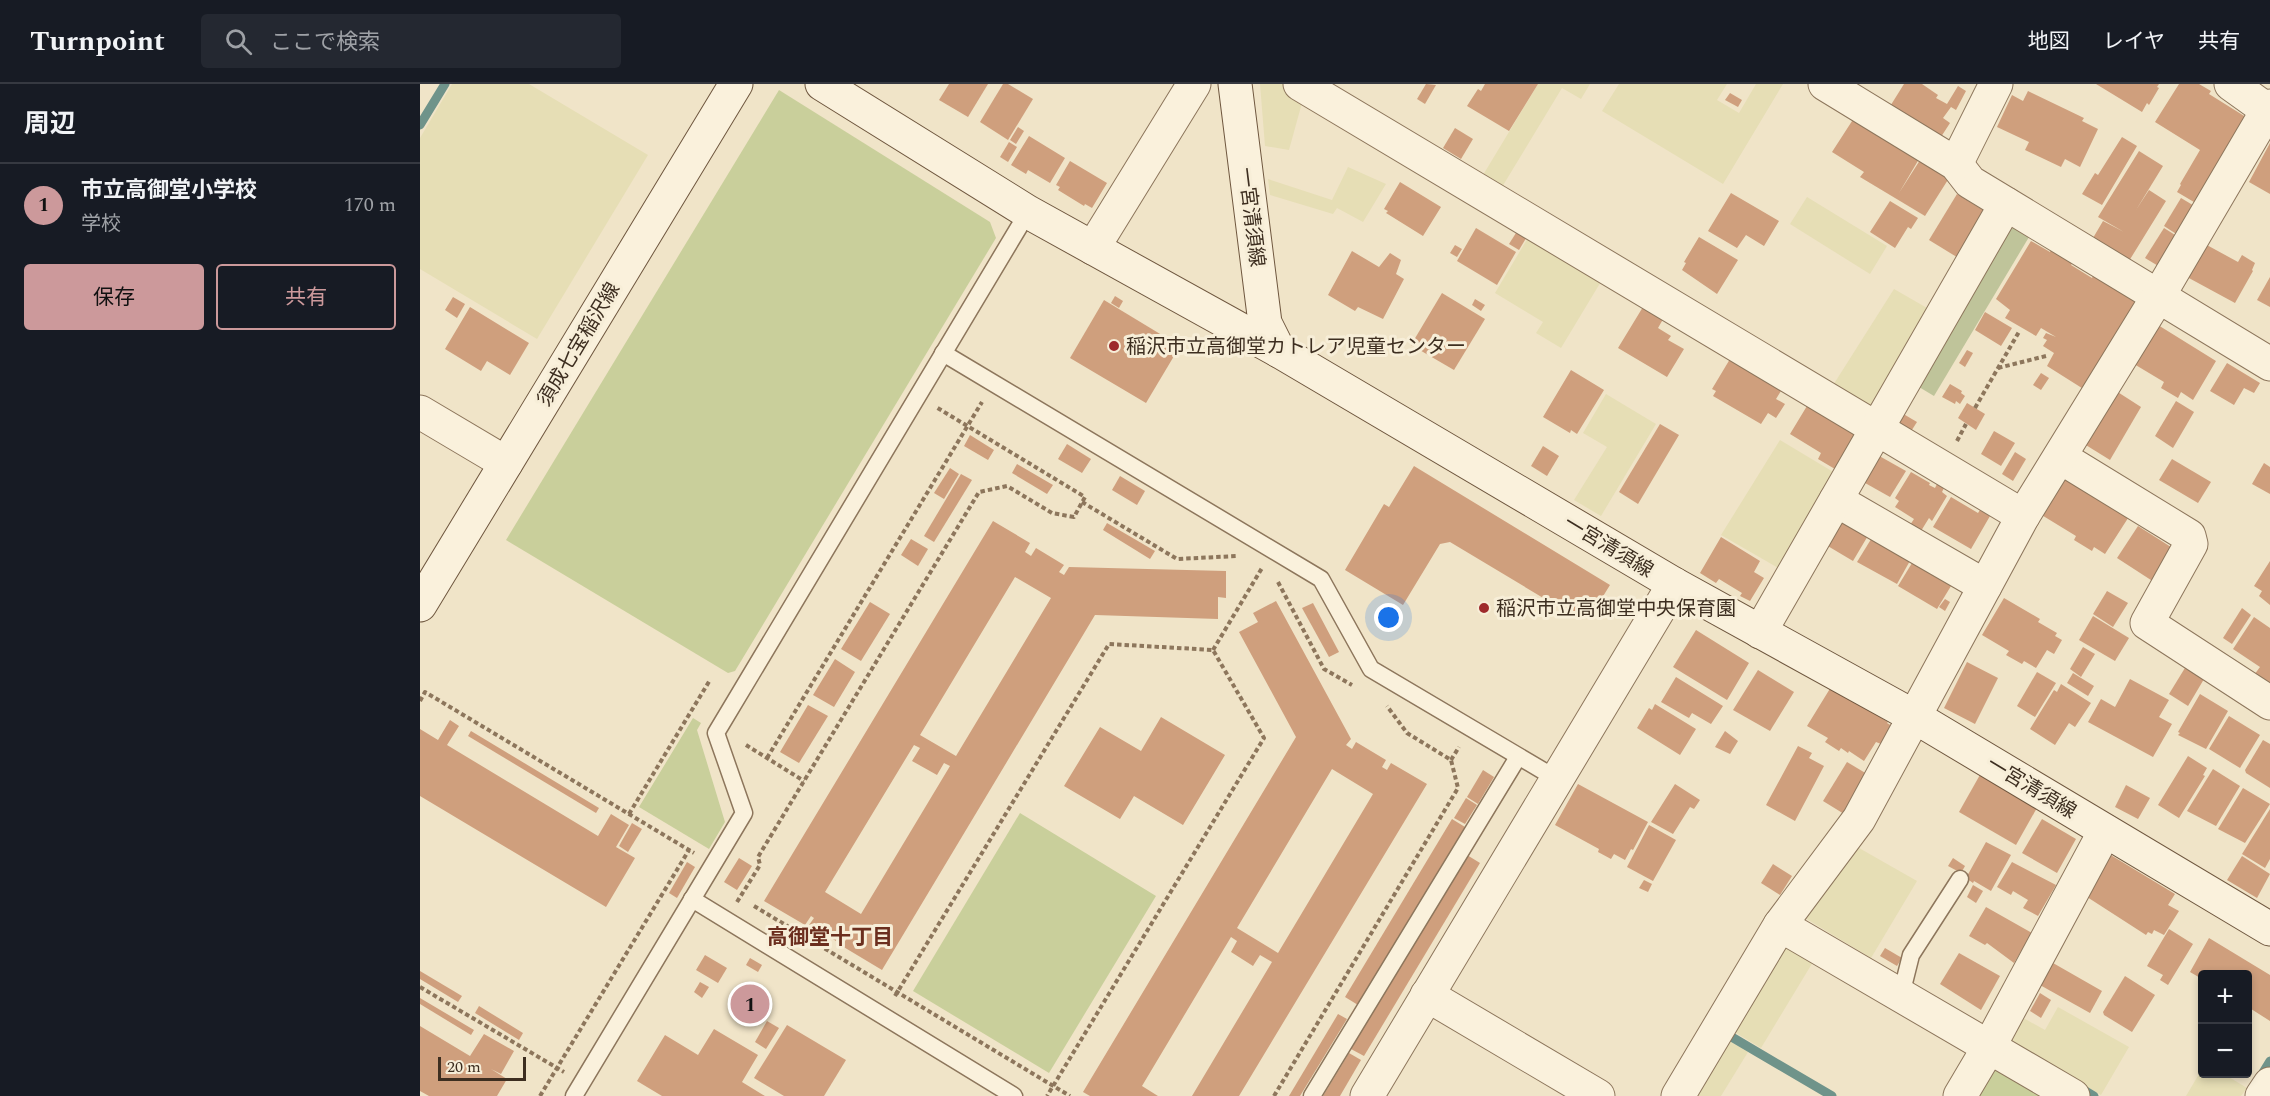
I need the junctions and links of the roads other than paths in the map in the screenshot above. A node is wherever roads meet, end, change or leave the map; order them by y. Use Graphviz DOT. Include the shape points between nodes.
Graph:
graph roads {
  1 [pos="736,84"];
  2 [pos="822,84"];
  3 [pos="1194,84"];
  4 [pos="1300,84"];
  5 [pos="1825,84"];
  6 [pos="1996,84"];
  7 [pos="2231,84"];
  8 [pos="1232,87"];
  9 [pos="2269,109"];
  10 [pos="1956,164"];
  11 [pos="2006,204"];
  12 [pos="1028,212"];
  13 [pos="1094,248"];
  14 [pos="2159,295"];
  15 [pos="1279,351"];
  16 [pos="943,353"];
  17 [pos="2270,364"];
  18 [pos="420,412"];
  19 [pos="1877,429"];
  20 [pos="2060,457"];
  21 [pos="506,463"];
  22 [pos="1836,500"];
  23 [pos="2023,516"];
  24 [pos="1674,584"];
  25 [pos="1985,586"];
  26 [pos="420,605"];
  27 [pos="1760,632"];
  28 [pos="2270,703"];
  29 [pos="1916,717"];
  30 [pos="1518,757"];
  31 [pos="1557,779"];
  32 [pos="2105,831"];
  33 [pos="1960,879"];
  34 [pos="692,899"];
  35 [pos="1780,925"];
  36 [pos="2270,929"];
  37 [pos="1428,995"];
  38 [pos="1901,995"];
  39 [pos="1989,1047"];
  40 [pos="2270,1084"];
  41 [pos="578,1089"];
  42 [pos="1014,1096"];
  43 [pos="1312,1096"];
  44 [pos="1367,1096"];
  45 [pos="1598,1096"];
  46 [pos="1678,1096"];
  47 [pos="1960,1096"];
  48 [pos="2073,1096"];
  49 [pos="2262,1096"];
  1 -- 21 [label="street, 須成七宝稲沢線"];
  2 -- 12 [label="street"];
  3 -- 13 [label="street"];
  4 -- 19 [label="street"];
  5 -- 10 [label="street"];
  6 -- 10 [label="street"];
  7 -- 9 [label="street"];
  8 -- 15 [label="street, 一宮清須線" via="1265,323"];
  9 -- 14 [label="street"];
  10 -- 11 [label="street" via="1970,182"];
  11 -- 14 [label="street"];
  11 -- 19 [label="street"];
  12 -- 13 [label="street"];
  12 -- 16 [label="lane"];
  13 -- 15 [label="street"];
  14 -- 17 [label="street"];
  14 -- 20 [label="street"];
  15 -- 24 [label="street, 一宮清須線"];
  16 -- 30 [label="lane" via="1270,556 1321,579 1371,669"];
  16 -- 34 [label="lane" via="716,733 744,813"];
  18 -- 21 [label="street"];
  19 -- 22 [label="street"];
  19 -- 23 [label="street"];
  20 -- 23 [label="street"];
  20 -- 28 [label="street" via="2189,536 2191,544 2147,623"];
  21 -- 26 [label="street, 須成七宝稲沢線"];
  22 -- 25 [label="street"];
  22 -- 27 [label="street"];
  23 -- 25 [label="street"];
  24 -- 27 [label="street, 一宮清須線"];
  24 -- 31 [label="street"];
  25 -- 29 [label="street"];
  27 -- 29 [label="street, 一宮清須線"];
  29 -- 32 [label="street, 一宮清須線"];
  29 -- 35 [label="street" via="1859,819"];
  30 -- 31 [label="lane"];
  30 -- 43 [label="lane"];
  31 -- 37 [label="street"];
  32 -- 36 [label="street, 一宮清須線"];
  32 -- 39 [label="street"];
  33 -- 38 [label="lane" via="1911,955"];
  34 -- 41 [label="lane"];
  34 -- 42 [label="lane"];
  35 -- 38 [label="street"];
  35 -- 46 [label="street"];
  37 -- 44 [label="street"];
  37 -- 45 [label="street"];
  38 -- 39 [label="street"];
  39 -- 47 [label="street"];
  39 -- 48 [label="street"];
  40 -- 49 [label="street"];
}
